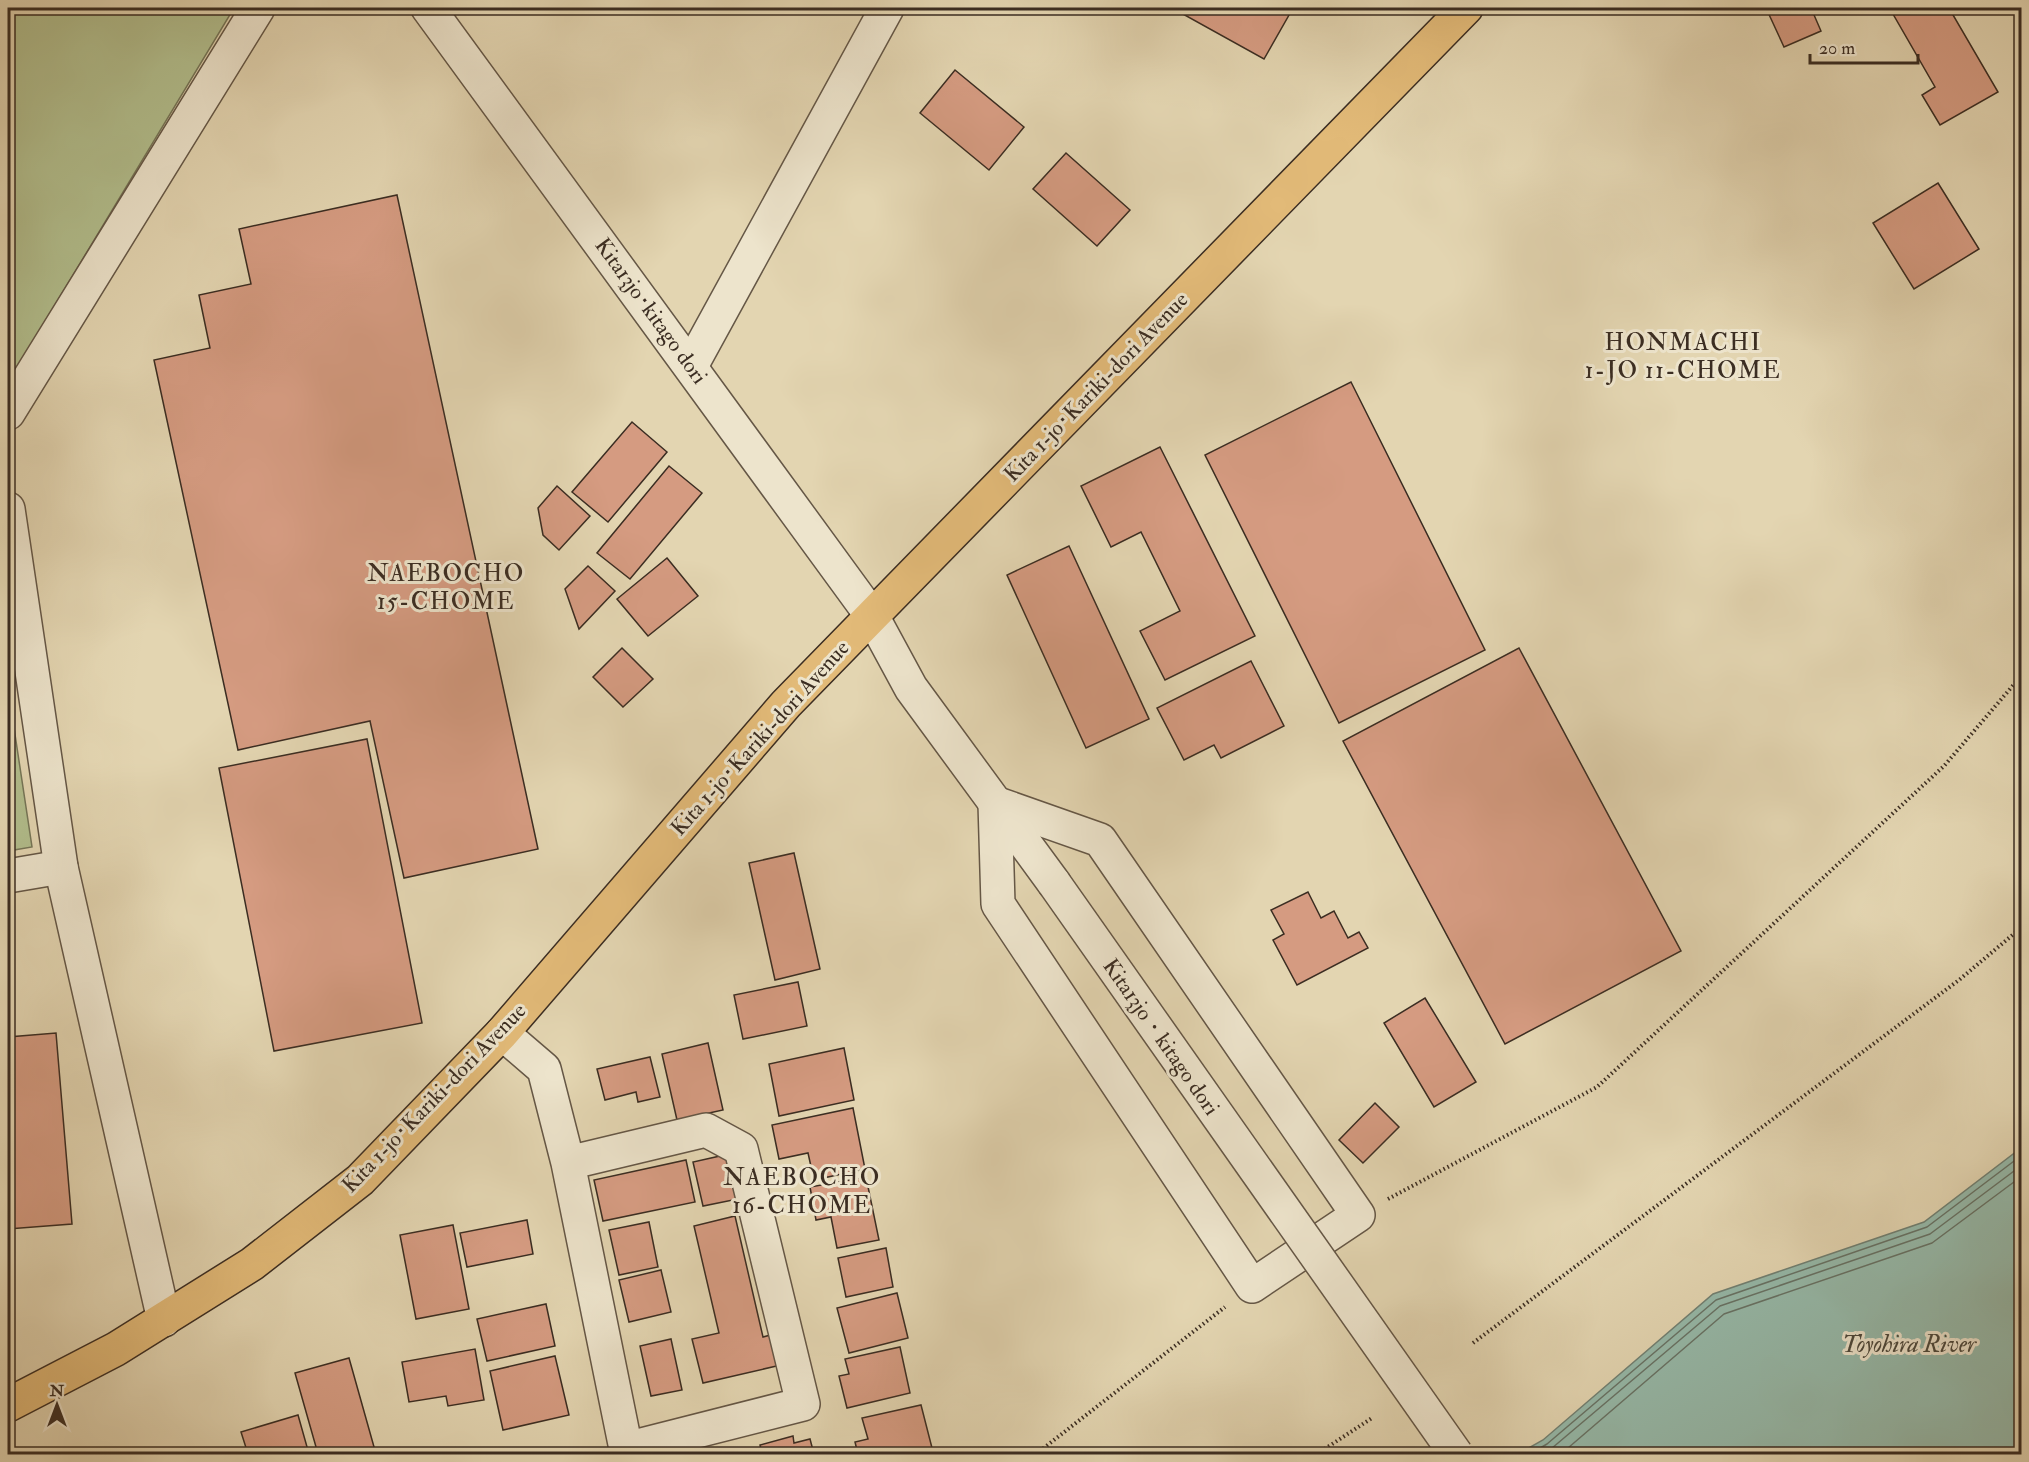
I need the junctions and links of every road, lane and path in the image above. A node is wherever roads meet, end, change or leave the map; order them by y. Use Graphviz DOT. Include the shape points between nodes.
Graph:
graph roads {
  1 [pos="258,8"];
  2 [pos="428,8"];
  3 [pos="887,8"];
  4 [pos="1466,8"];
  5 [pos="691,366"];
  6 [pos="8,413"];
  7 [pos="8,509"];
  8 [pos="872,616"];
  9 [pos="2022,675"];
  10 [pos="995,803"];
  11 [pos="61,867"];
  12 [pos="8,876"];
  13 [pos="2022,927"];
  14 [pos="502,1033"];
  15 [pos="568,1163"];
  16 [pos="1358,1215"];
  17 [pos="1252,1286"];
  18 [pos="164,1320"];
  19 [pos="1473,1343"];
  20 [pos="8,1405"];
  21 [pos="1372,1418"];
  22 [pos="1036,1455"];
  23 [pos="1317,1455"];
  24 [pos="1456,1455"];
  1 -- 6 [label="street"];
  2 -- 5 [label="street, Kita13jo･kitago dori"];
  3 -- 5 [label="street"];
  4 -- 8 [label="highway, Kita 1-jo･Kariki-dori Avenue"];
  5 -- 8 [label="street, Kita13jo･kitago dori"];
  7 -- 11 [label="street"];
  8 -- 10 [label="street, Kita13jo・kitago dori" via="911,688"];
  8 -- 14 [label="highway, Kita 1-jo･Kariki-dori Avenue" via="786,704"];
  9 -- 16 [label="path" via="1944,766 1597,1087"];
  10 -- 16 [label="street" via="1100,840"];
  10 -- 17 [label="street" via="998,904"];
  10 -- 24 [label="street, Kita13jo・kitago dori, bridge"];
  11 -- 12 [label="street"];
  11 -- 18 [label="street"];
  13 -- 19 [label="path" via="1959,980"];
  14 -- 15 [label="street" via="544,1069"];
  14 -- 18 [label="highway, Kita 1-jo･Kariki-dori Avenue" via="360,1180 252,1264"];
  15 -- 15 [label="street" via="626,1449 803,1404 741,1149 706,1130"];
  16 -- 17 [label="street"];
  17 -- 22 [label="path"];
  18 -- 20 [label="highway, Kita 1-jo･Kariki-dori Avenue"];
  21 -- 23 [label="path"];
}
